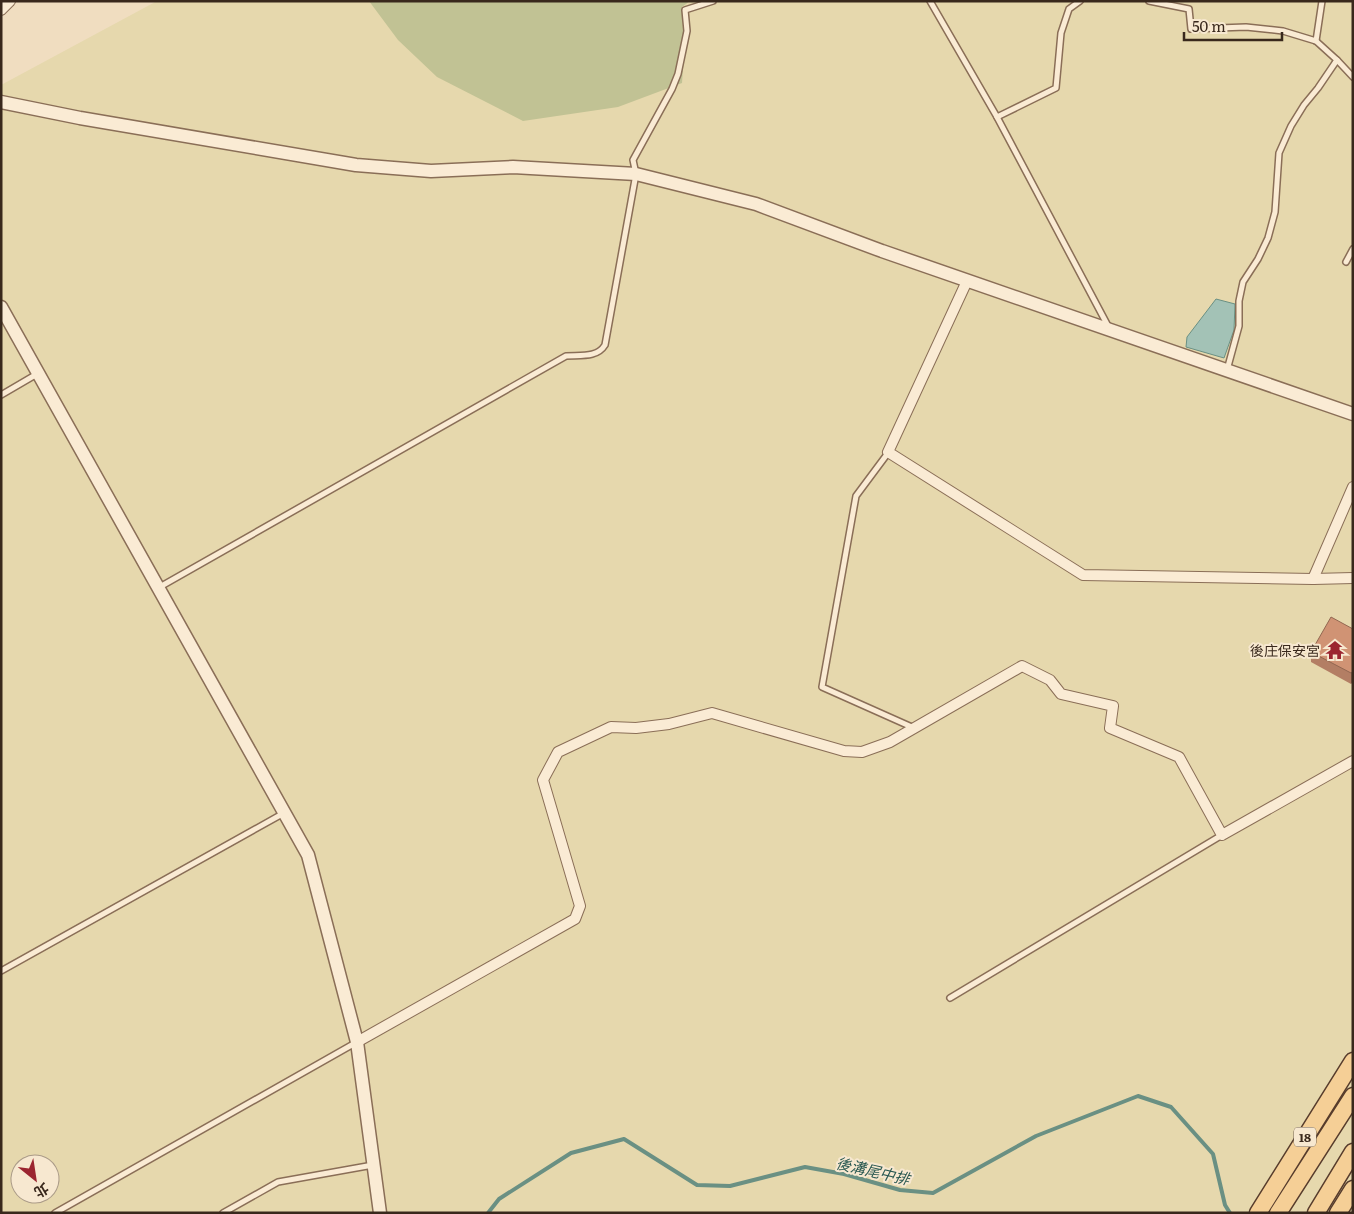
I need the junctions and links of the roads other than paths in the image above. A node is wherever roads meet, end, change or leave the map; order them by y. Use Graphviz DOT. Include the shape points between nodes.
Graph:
graph roads {
  1 [pos="10,1"];
  2 [pos="713,1"];
  3 [pos="930,1"];
  4 [pos="1080,1"];
  5 [pos="1149,1"];
  6 [pos="1322,1"];
  7 [pos="697,4"];
  8 [pos="1,10"];
  9 [pos="1316,41"];
  10 [pos="1337,60"];
  11 [pos="1353,77"];
  12 [pos="1,102"];
  13 [pos="996,117"];
  14 [pos="636,174"];
  15 [pos="1353,249"];
  16 [pos="1346,262"];
  17 [pos="967,281"];
  18 [pos="1,307"];
  19 [pos="1111,331"];
  20 [pos="1227,370"];
  21 [pos="38,374"];
  22 [pos="1,395"];
  23 [pos="1353,414"];
  24 [pos="888,452"];
  25 [pos="1353,487"];
  26 [pos="1353,578"];
  27 [pos="1313,579"];
  28 [pos="158,588"];
  29 [pos="915,728"];
  30 [pos="1353,761"];
  31 [pos="284,812"];
  32 [pos="1222,835"];
  33 [pos="1,970"];
  34 [pos="950,998"];
  35 [pos="357,1042"];
  36 [pos="1353,1062"];
  37 [pos="1353,1096"];
  38 [pos="1353,1152"];
  39 [pos="374,1165"];
  40 [pos="1353,1189"];
  41 [pos="55,1213"];
  42 [pos="223,1213"];
  43 [pos="380,1213"];
  44 [pos="1258,1213"];
  45 [pos="1278,1213"];
  46 [pos="1316,1213"];
  47 [pos="1338,1213"];
  1 -- 8 [label="street"];
  2 -- 7 [label="lane"];
  3 -- 13 [label="lane"];
  4 -- 13 [label="lane" via="1070,9 1061,33 1056,88"];
  5 -- 9 [label="lane" via="1189,10 1191,29 1246,27 1283,31"];
  6 -- 9 [label="lane"];
  7 -- 14 [label="lane" via="685,10 687,31 678,74 633,160"];
  9 -- 10 [label="lane"];
  10 -- 11 [label="lane"];
  10 -- 20 [label="lane" via="1304,104 1279,153 1275,212 1268,238 1243,282 1239,326"];
  12 -- 14 [label="street" via="356,165 431,171 513,167"];
  13 -- 19 [label="lane"];
  14 -- 17 [label="street" via="756,204"];
  14 -- 28 [label="lane" via="605,344 596,354 566,356"];
  15 -- 16 [label="lane"];
  17 -- 19 [label="street"];
  17 -- 24 [label="street"];
  18 -- 21 [label="street"];
  19 -- 20 [label="street"];
  20 -- 23 [label="street"];
  21 -- 22 [label="lane"];
  21 -- 28 [label="street"];
  24 -- 27 [label="street" via="1083,574"];
  24 -- 29 [label="lane" via="856,496 822,687"];
  25 -- 27 [label="street"];
  26 -- 27 [label="street"];
  28 -- 31 [label="street"];
  29 -- 32 [label="street" via="1022,666 1050,680 1061,694 1113,706 1110,728 1179,757"];
  29 -- 35 [label="street" via="862,752 844,752 712,713 669,724 612,727 558,752 543,780 580,906 575,919"];
  30 -- 32 [label="street"];
  31 -- 33 [label="lane"];
  31 -- 35 [label="street" via="308,855"];
  32 -- 34 [label="lane"];
  35 -- 39 [label="street"];
  35 -- 41 [label="lane"];
  36 -- 44 [label="main road, 18"];
  37 -- 45 [label="main road, 18"];
  38 -- 46 [label="main road"];
  39 -- 42 [label="lane" via="278,1182"];
  39 -- 43 [label="street"];
  40 -- 47 [label="main road"];
}
